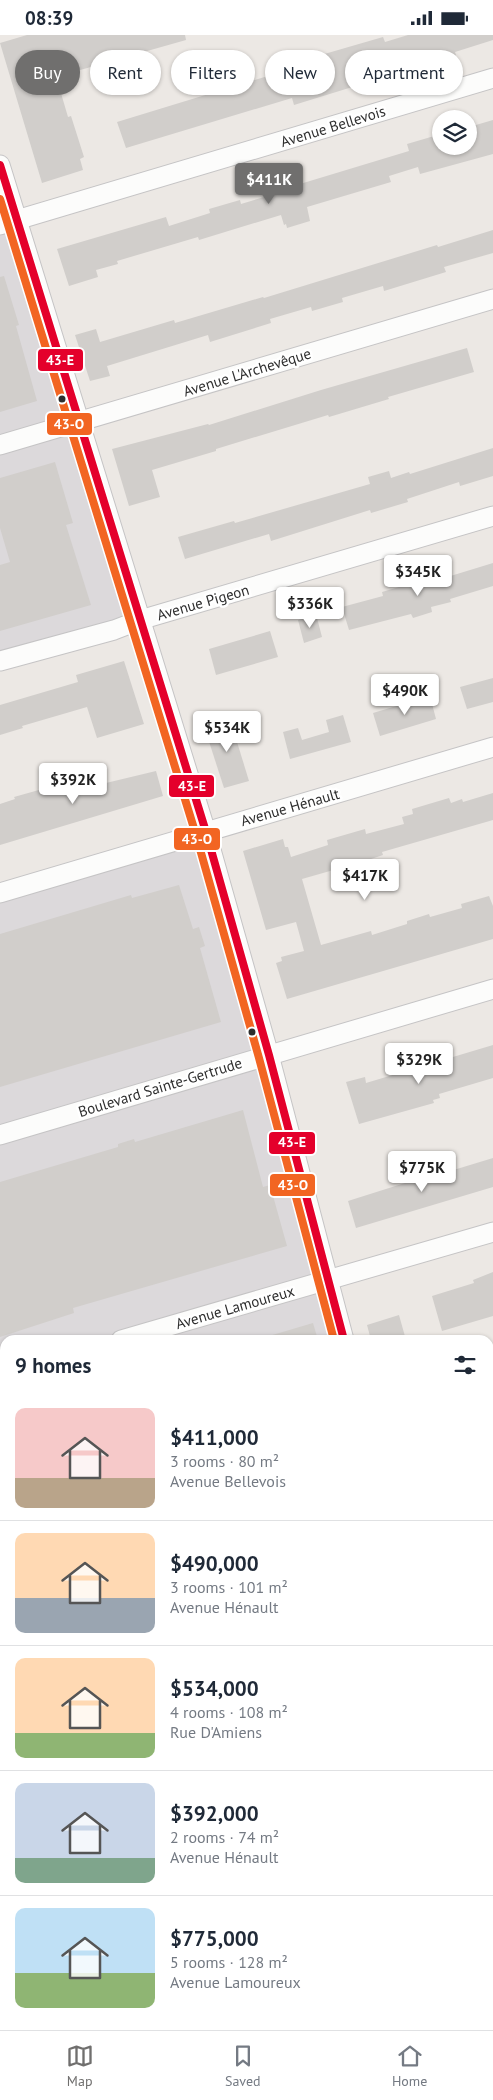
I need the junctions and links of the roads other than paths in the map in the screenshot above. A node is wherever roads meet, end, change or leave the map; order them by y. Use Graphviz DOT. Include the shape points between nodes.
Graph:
graph roads {
  1 [pos="493,78"];
  2 [pos="0,165"];
  3 [pos="8,223"];
  4 [pos="493,299"];
  5 [pos="80,421"];
  6 [pos="0,445"];
  7 [pos="493,517"];
  8 [pos="140,620"];
  9 [pos="0,661"];
  10 [pos="493,747"];
  11 [pos="206,832"];
  12 [pos="0,893"];
  13 [pos="493,989"];
  14 [pos="269,1055"];
  15 [pos="0,1135"];
  16 [pos="493,1231"];
  17 [pos="327,1281"];
  18 [pos="138,1335"];
  19 [pos="343,1335"];
  1 -- 3 [label="street, Avenue Bellevois"];
  2 -- 3 [label="street"];
  3 -- 5 [label="street"];
  4 -- 5 [label="street, Avenue L'Archevêque"];
  5 -- 6 [label="street, Avenue L'Archevêque"];
  5 -- 8 [label="street"];
  7 -- 8 [label="street, Avenue Pigeon"];
  8 -- 9 [label="street, Avenue Pigeon"];
  8 -- 11 [label="street"];
  10 -- 11 [label="street, Avenue Hénault"];
  11 -- 12 [label="street, Avenue Hénault"];
  11 -- 14 [label="street"];
  13 -- 14 [label="street, Boulevard Sainte-Gertrude"];
  14 -- 15 [label="street, Boulevard Sainte-Gertrude"];
  14 -- 17 [label="street"];
  16 -- 17 [label="street, Avenue Lamoureux"];
  17 -- 18 [label="street, Avenue Lamoureux"];
  17 -- 19 [label="street"];
}
